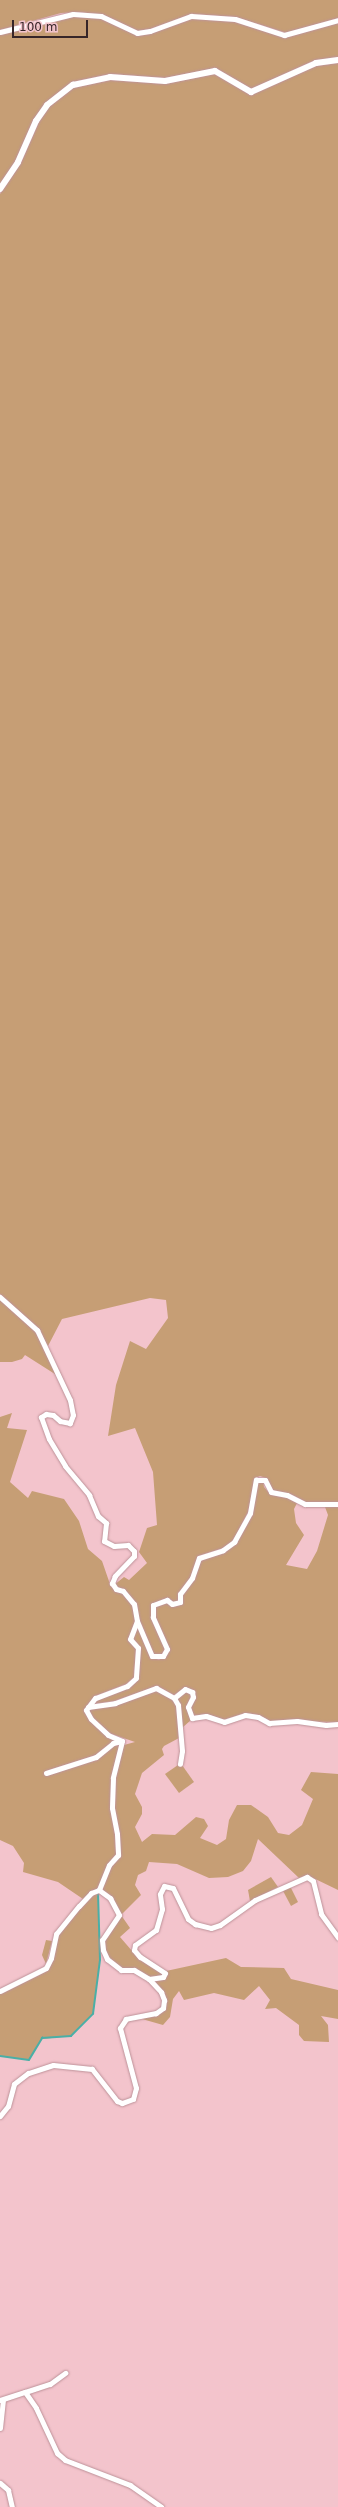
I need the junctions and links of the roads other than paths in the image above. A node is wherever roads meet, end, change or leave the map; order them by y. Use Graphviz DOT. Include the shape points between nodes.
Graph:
graph roads {
  1 [pos="338,20"];
  2 [pos="0,32"];
  3 [pos="338,60"];
  4 [pos="0,189"];
  5 [pos="0,1297"];
  6 [pos="338,1504"];
  7 [pos="137,1621"];
  8 [pos="174,1698"];
  9 [pos="88,1707"];
  10 [pos="338,1724"];
  11 [pos="122,1741"];
  12 [pos="180,1764"];
  13 [pos="46,1773"];
  14 [pos="99,1890"];
  15 [pos="338,1937"];
  16 [pos="149,1978"];
  17 [pos="0,1991"];
  18 [pos="0,2116"];
  19 [pos="65,2373"];
  20 [pos="25,2392"];
  21 [pos="2,2400"];
  22 [pos="0,2428"];
  23 [pos="0,2483"];
  24 [pos="12,2507"];
  25 [pos="161,2507"];
  1 -- 2 [label="street" via="284,35 235,19 191,16 137,33 101,16 73,14"];
  3 -- 4 [label="street" via="316,63 251,92 215,71 165,81 110,77 73,85 47,105 36,121 18,162"];
  5 -- 7 [label="street" via="37,1330 68,1394 72,1421 64,1423 46,1414 40,1418 42,1427 65,1466 90,1495 97,1514 106,1523 104,1541 114,1546 128,1545 134,1551 134,1556 115,1576 112,1583 134,1604"];
  6 -- 7 [label="street" via="306,1504 287,1495 271,1492 265,1480 256,1480 250,1513 234,1542 223,1550 199,1558 190,1583 180,1594 180,1602 172,1604 167,1600 153,1605 153,1617 167,1649 163,1656 152,1656"];
  7 -- 9 [label="street" via="130,1639 138,1648 136,1678 127,1686 95,1698"];
  8 -- 9 [label="street" via="156,1688 115,1703"];
  8 -- 10 [label="street" via="185,1689 192,1692 193,1697 188,1707 192,1718 206,1716 224,1722 245,1715 258,1716 269,1723 297,1721"];
  8 -- 12 [label="street" via="178,1704 182,1751"];
  9 -- 11 [label="street" via="90,1718 95,1723"];
  11 -- 13 [label="street" via="113,1743 96,1757"];
  11 -- 14 [label="street" via="113,1778 112,1808 118,1855 108,1865"];
  14 -- 16 [label="street" via="110,1898 119,1915 102,1940 102,1950 107,1959 122,1970 134,1970"];
  14 -- 17 [label="street" via="91,1893 56,1934 46,1968"];
  15 -- 16 [label="street" via="321,1914 313,1881 307,1877 255,1900 220,1925 211,1928 195,1924 188,1919 173,1888 164,1886 160,1894 162,1909 156,1930 135,1945 134,1950 140,1958 165,1973 163,1977"];
  16 -- 18 [label="street" via="161,1992 164,2000 162,2008 156,2013 126,2019 120,2028 136,2088 133,2099 122,2103 117,2101 92,2069 53,2065 39,2067 14,2084 8,2106"];
  19 -- 20 [label="street" via="50,2384"];
  20 -- 21 [label="street"];
  20 -- 25 [label="street" via="36,2408 57,2453 65,2460 130,2485"];
  21 -- 22 [label="street"];
  23 -- 24 [label="street" via="8,2490"];
}
